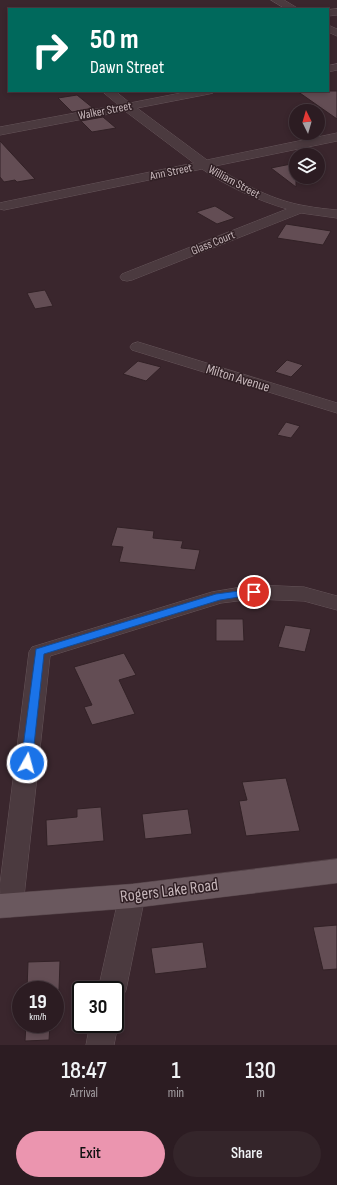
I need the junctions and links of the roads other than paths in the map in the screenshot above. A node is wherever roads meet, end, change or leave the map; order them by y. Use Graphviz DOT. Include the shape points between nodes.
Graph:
graph roads {
  1 [pos="276,0"];
  2 [pos="292,8"];
  3 [pos="109,92"];
  4 [pos="204,92"];
  5 [pos="128,106"];
  6 [pos="0,131"];
  7 [pos="337,137"];
  8 [pos="203,165"];
  9 [pos="4,206"];
  10 [pos="300,209"];
  11 [pos="337,214"];
  12 [pos="127,277"];
  13 [pos="138,348"];
  14 [pos="337,408"];
  15 [pos="337,603"];
  16 [pos="337,871"];
  17 [pos="132,896"];
  18 [pos="5,906"];
  19 [pos="114,981"];
  20 [pos="102,1033"];
  21 [pos="100,1045"];
  1 -- 2 [label="street"];
  3 -- 5 [label="street, William Street"];
  4 -- 5 [label="street, Walker Street"];
  5 -- 6 [label="street, Walker Street"];
  5 -- 8 [label="street, William Street"];
  7 -- 8 [label="street, Ann Street"];
  8 -- 9 [label="street, Ann Street"];
  8 -- 10 [label="street, William Street" via="258,196"];
  10 -- 11 [label="street, William Street"];
  10 -- 12 [label="street, Glass Court"];
  13 -- 14 [label="street, Milton Avenue"];
  15 -- 18 [label="street" via="304,594 254,592 219,597 40,652"];
  16 -- 17 [label="main road, Rogers Lake Road"];
  17 -- 18 [label="main road, Rogers Lake Road"];
  17 -- 19 [label="street"];
  20 -- 21 [label="street"];
}
